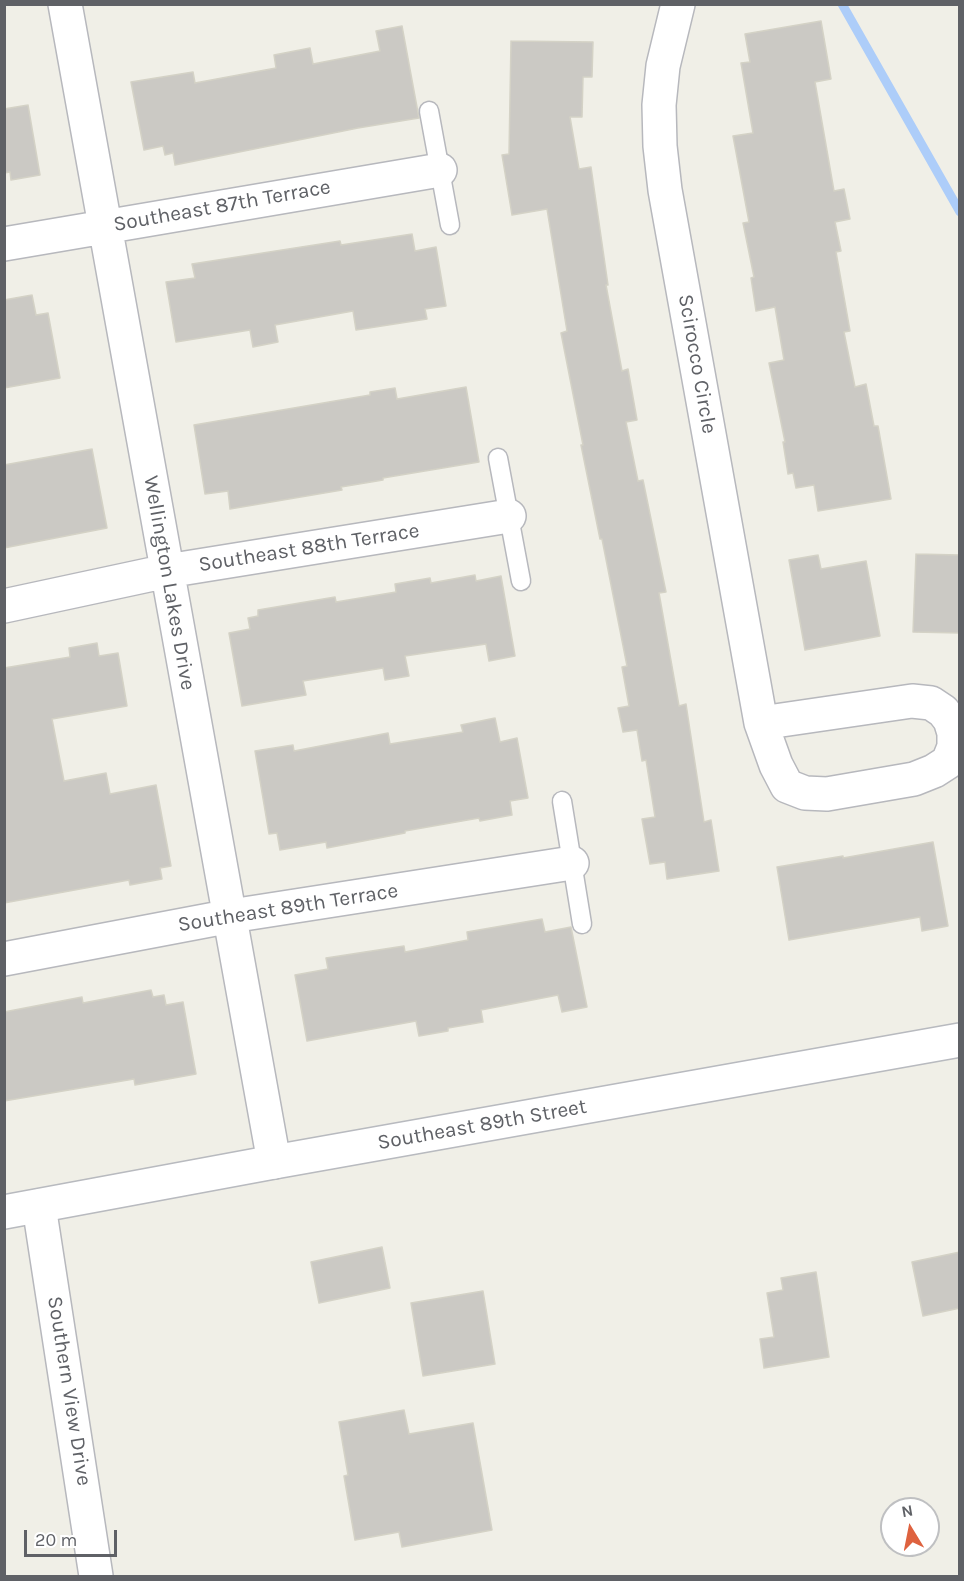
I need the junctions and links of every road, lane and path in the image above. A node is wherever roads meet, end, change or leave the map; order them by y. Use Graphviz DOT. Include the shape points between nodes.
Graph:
graph roads {
  1 [pos="65,4"];
  2 [pos="678,4"];
  3 [pos="429,111"];
  4 [pos="440,170"];
  5 [pos="450,225"];
  6 [pos="105,226"];
  7 [pos="4,244"];
  8 [pos="498,458"];
  9 [pos="509,516"];
  10 [pos="167,571"];
  11 [pos="521,581"];
  12 [pos="4,606"];
  13 [pos="761,723"];
  14 [pos="562,801"];
  15 [pos="572,863"];
  16 [pos="231,916"];
  17 [pos="582,924"];
  18 [pos="4,959"];
  19 [pos="960,1040"];
  20 [pos="274,1162"];
  21 [pos="39,1206"];
  22 [pos="4,1212"];
  23 [pos="96,1576"];
  1 -- 6 [label="street, Wellington Lakes Drive"];
  2 -- 13 [label="street, Scirocco Circle" via="663,66 659,105 665,190"];
  3 -- 4 [label="lane"];
  4 -- 5 [label="lane"];
  4 -- 6 [label="street, Southeast 87th Terrace"];
  6 -- 7 [label="street, Southeast 87th Terrace"];
  6 -- 10 [label="street, Wellington Lakes Drive"];
  8 -- 9 [label="lane"];
  9 -- 10 [label="street, Southeast 88th Terrace"];
  9 -- 11 [label="lane"];
  10 -- 12 [label="street, Southeast 88th Terrace"];
  10 -- 16 [label="street, Wellington Lakes Drive"];
  13 -- 13 [label="street, Scirocco Circle" via="787,786 805,793 827,794 914,779 948,762 954,747 950,720 931,703 912,701"];
  14 -- 15 [label="lane"];
  15 -- 16 [label="street, Southeast 89th Terrace"];
  15 -- 17 [label="lane"];
  16 -- 18 [label="street, Southeast 89th Terrace"];
  16 -- 20 [label="street, Wellington Lakes Drive"];
  19 -- 20 [label="street, Southeast 89th Street"];
  20 -- 21 [label="street, Southeast 89th Street"];
  21 -- 22 [label="street, Southeast 89th Street"];
  21 -- 23 [label="street, Southern View Drive"];
}
